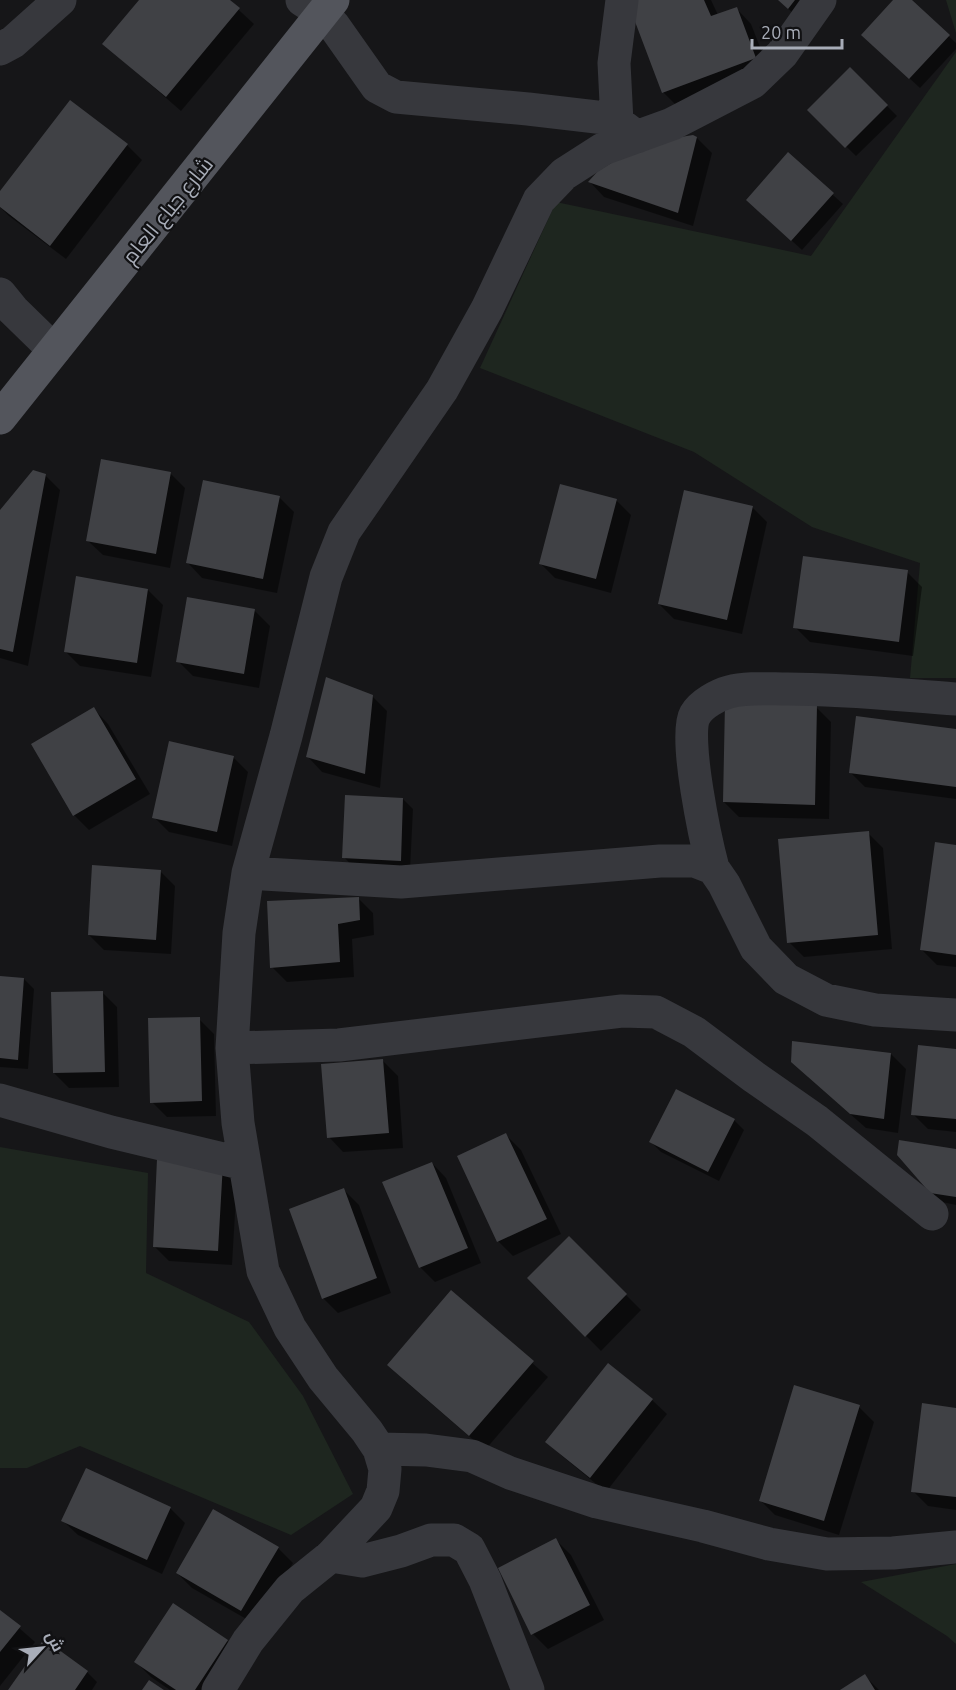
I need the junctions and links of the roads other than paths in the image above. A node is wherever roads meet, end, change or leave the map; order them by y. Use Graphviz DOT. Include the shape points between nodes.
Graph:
graph roads {
  1 [pos="60,0"];
  2 [pos="621,0"];
  3 [pos="820,0"];
  4 [pos="319,4"];
  5 [pos="0,49"];
  6 [pos="627,130"];
  7 [pos="0,294"];
  8 [pos="54,351"];
  9 [pos="0,418"];
  10 [pos="956,699"];
  11 [pos="712,868"];
  12 [pos="248,873"];
  13 [pos="956,1016"];
  14 [pos="232,1048"];
  15 [pos="0,1100"];
  16 [pos="244,1164"];
  17 [pos="932,1214"];
  18 [pos="379,1449"];
  19 [pos="956,1547"];
  20 [pos="331,1556"];
  21 [pos="219,1690"];
  22 [pos="528,1690"];
  1 -- 5 [label="street"];
  2 -- 6 [label="street" via="615,63"];
  3 -- 6 [label="street" via="782,54 753,82 672,124"];
  4 -- 6 [label="street" via="377,87 396,97 605,118"];
  4 -- 8 [label="main road, شارع جباع العام"];
  6 -- 12 [label="street" via="564,174 539,200 487,309 442,390 344,532 326,577"];
  7 -- 8 [label="street"];
  8 -- 9 [label="main road, شارع جباع العام"];
  10 -- 11 [label="street" via="834,689 749,689 711,700 695,715 692,739"];
  11 -- 12 [label="street" via="694,861 660,861 401,882"];
  11 -- 13 [label="street" via="756,948 786,979 826,1000 875,1010"];
  12 -- 14 [label="street" via="239,933"];
  14 -- 16 [label="street"];
  14 -- 17 [label="street" via="339,1045 622,1011 656,1012 694,1032 817,1121"];
  15 -- 16 [label="street"];
  16 -- 18 [label="street" via="263,1271 276,1299 322,1378"];
  18 -- 19 [label="street" via="472,1456 597,1502 826,1554"];
  18 -- 20 [label="street" via="385,1469 376,1508"];
  20 -- 21 [label="street" via="290,1589 248,1641"];
  20 -- 22 [label="street" via="362,1561 431,1540 454,1540 469,1549"];
}
